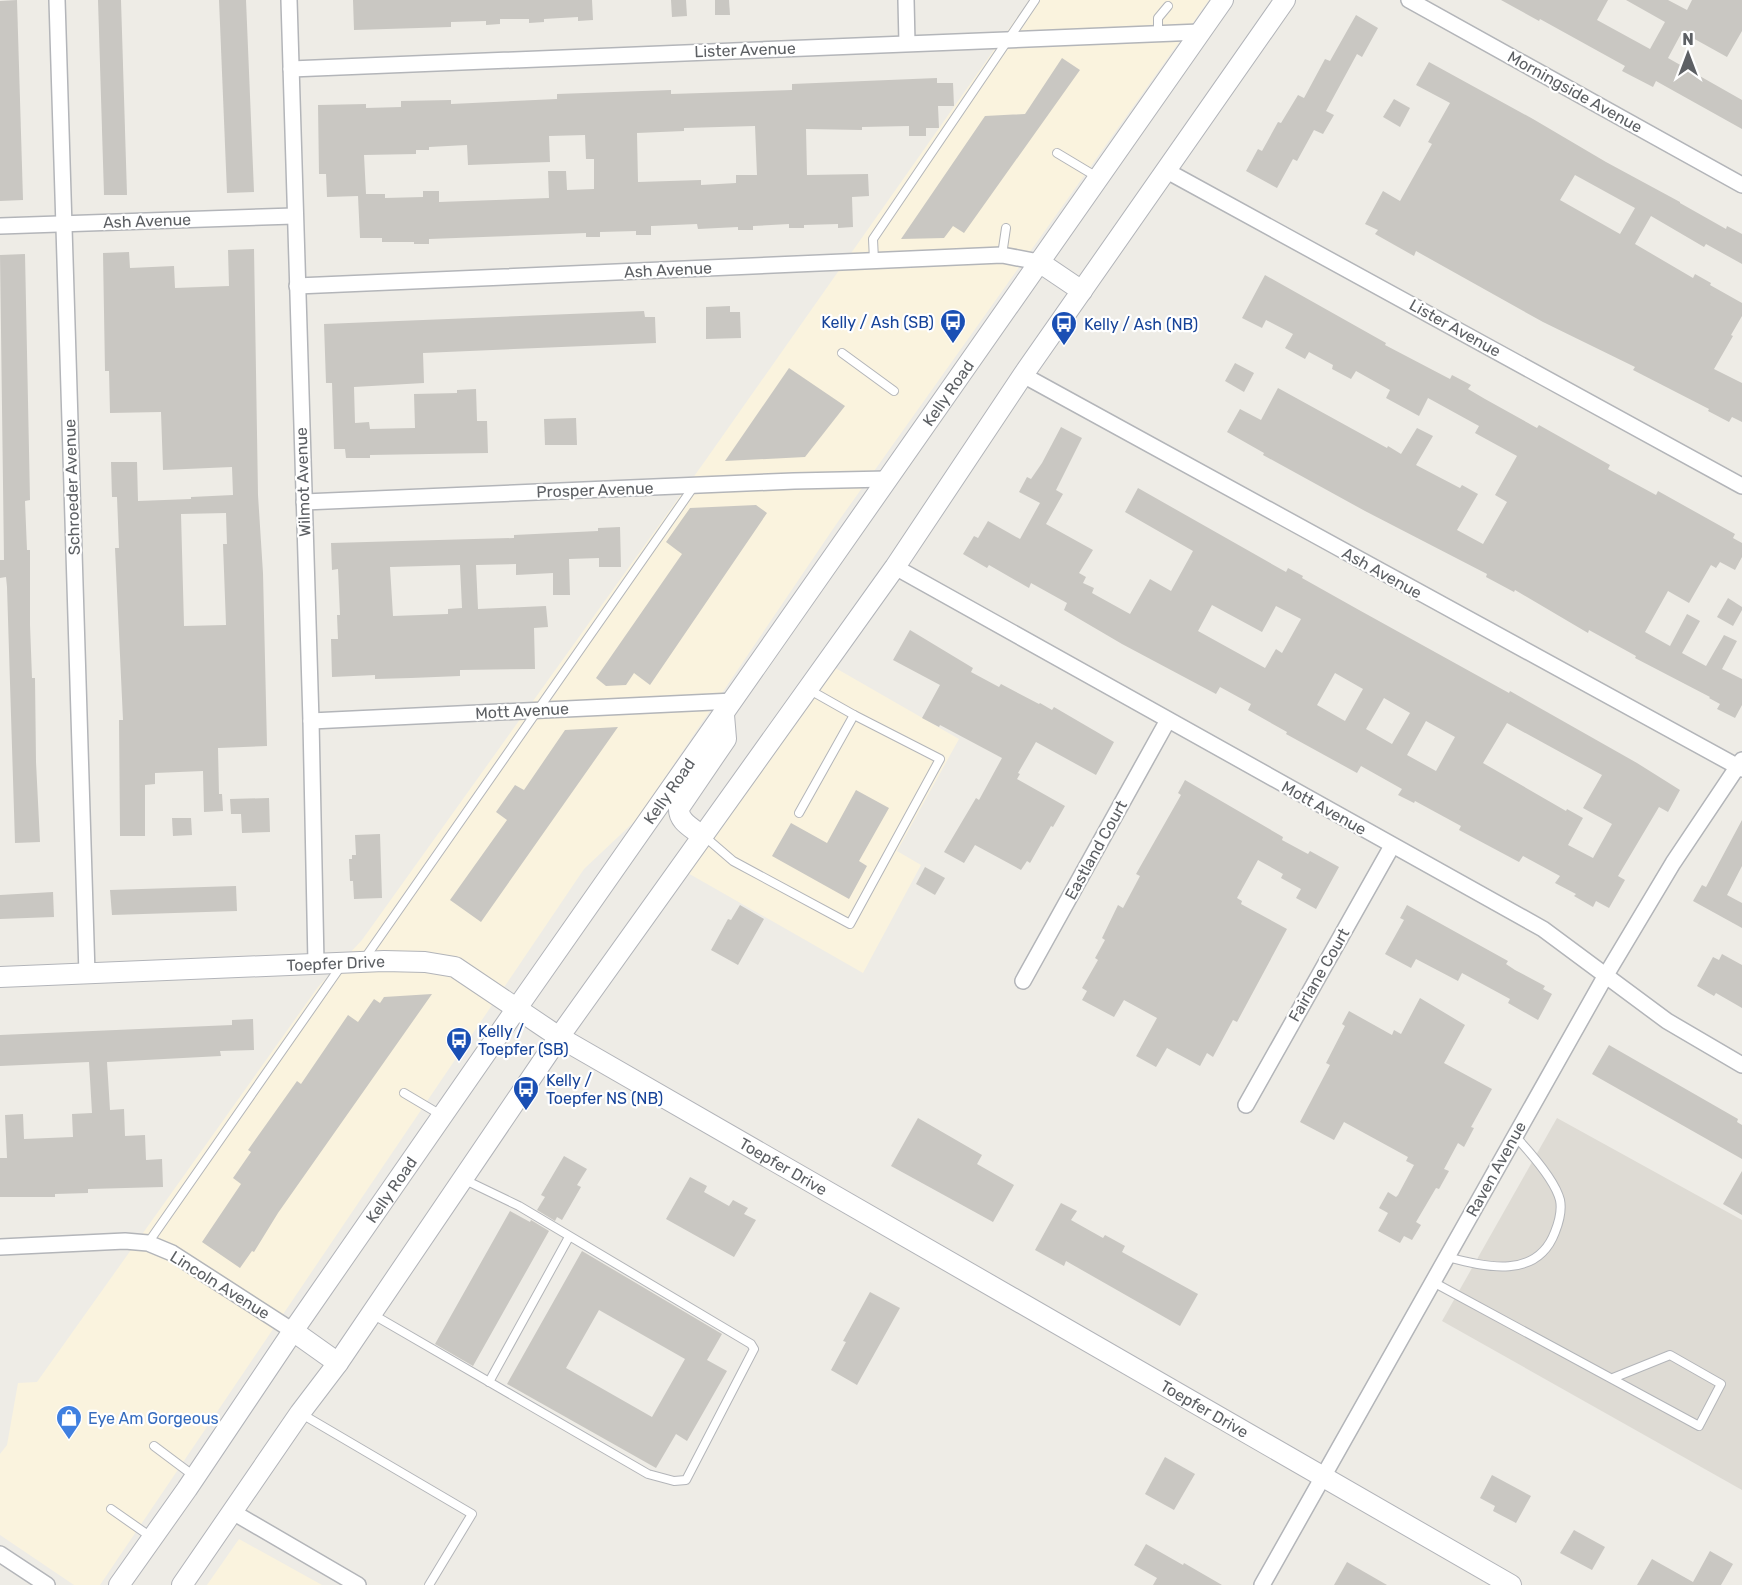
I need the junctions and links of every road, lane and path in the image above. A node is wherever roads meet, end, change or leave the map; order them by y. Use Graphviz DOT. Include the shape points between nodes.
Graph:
graph roads {
  1 [pos="57,0"];
  2 [pos="289,0"];
  3 [pos="906,0"];
  4 [pos="1035,0"];
  5 [pos="1223,0"];
  6 [pos="1285,0"];
  7 [pos="1409,0"];
  8 [pos="1168,6"];
  9 [pos="1200,32"];
  10 [pos="1158,33"];
  11 [pos="1008,39"];
  12 [pos="907,43"];
  13 [pos="291,69"];
  14 [pos="1057,153"];
  15 [pos="1167,171"];
  16 [pos="1098,178"];
  17 [pos="1742,185"];
  18 [pos="294,216"];
  19 [pos="64,224"];
  20 [pos="0,226"];
  21 [pos="1006,228"];
  22 [pos="1002,255"];
  23 [pos="874,260"];
  24 [pos="1039,262"];
  25 [pos="297,286"];
  26 [pos="1082,291"];
  27 [pos="842,353"];
  28 [pos="1023,375"];
  29 [pos="894,391"];
  30 [pos="887,479"];
  31 [pos="695,485"];
  32 [pos="1742,486"];
  33 [pos="304,502"];
  34 [pos="895,567"];
  35 [pos="808,689"];
  36 [pos="729,708"];
  37 [pos="538,710"];
  38 [pos="854,715"];
  39 [pos="1168,720"];
  40 [pos="311,721"];
  41 [pos="1741,765"];
  42 [pos="799,813"];
  43 [pos="702,836"];
  44 [pos="1392,846"];
  45 [pos="353,962"];
  46 [pos="316,963"];
  47 [pos="87,974"];
  48 [pos="1606,975"];
  49 [pos="0,977"];
  50 [pos="1023,981"];
  51 [pos="517,1008"];
  52 [pos="559,1037"];
  53 [pos="1742,1065"];
  54 [pos="404,1092"];
  55 [pos="1246,1105"];
  56 [pos="443,1116"];
  57 [pos="1515,1136"];
  58 [pos="463,1178"];
  59 [pos="569,1237"];
  60 [pos="148,1243"];
  61 [pos="0,1247"];
  62 [pos="1447,1257"];
  63 [pos="1433,1282"];
  64 [pos="371,1313"];
  65 [pos="293,1331"];
  66 [pos="338,1363"];
  67 [pos="1613,1378"];
  68 [pos="489,1382"];
  69 [pos="300,1413"];
  70 [pos="154,1446"];
  71 [pos="196,1477"];
  72 [pos="1323,1477"];
  73 [pos="111,1509"];
  74 [pos="231,1511"];
  75 [pos="153,1538"];
  76 [pos="0,1554"];
  77 [pos="47,1585"];
  78 [pos="119,1585"];
  79 [pos="182,1585"];
  80 [pos="358,1585"];
  81 [pos="429,1585"];
  82 [pos="1262,1585"];
  83 [pos="1511,1585"];
  1 -- 19 [label="street, Schroeder Avenue"];
  2 -- 13 [label="street, Wilmot Avenue"];
  3 -- 12 [label="street"];
  4 -- 11 [label="lane"];
  5 -- 9 [label="street, Kelly Road"];
  6 -- 15 [label="street"];
  7 -- 17 [label="street, Morningside Avenue"];
  8 -- 10 [label="lane" via="1158,18"];
  9 -- 10 [label="street, Lister Avenue"];
  9 -- 16 [label="street, Kelly Road"];
  10 -- 11 [label="street, Lister Avenue"];
  11 -- 12 [label="street, Lister Avenue"];
  11 -- 23 [label="lane" via="873,239"];
  12 -- 13 [label="street, Lister Avenue"];
  13 -- 18 [label="street, Wilmot Avenue"];
  14 -- 16 [label="lane"];
  15 -- 26 [label="street"];
  15 -- 32 [label="street, Lister Avenue"];
  16 -- 24 [label="street, Kelly Road"];
  18 -- 19 [label="street, Ash Avenue"];
  18 -- 25 [label="street, Wilmot Avenue"];
  19 -- 20 [label="street, Ash Avenue"];
  19 -- 47 [label="street, Schroeder Avenue"];
  21 -- 22 [label="lane"];
  22 -- 23 [label="street, Ash Avenue"];
  22 -- 24 [label="street, Ash Avenue"];
  23 -- 25 [label="street, Ash Avenue"];
  24 -- 26 [label="street"];
  24 -- 30 [label="street, Kelly Road"];
  25 -- 33 [label="street, Wilmot Avenue"];
  26 -- 28 [label="street"];
  27 -- 29 [label="lane"];
  28 -- 34 [label="street"];
  28 -- 41 [label="street, Ash Avenue"];
  30 -- 31 [label="street, Prosper Avenue"];
  30 -- 36 [label="street, Kelly Road"];
  31 -- 33 [label="street, Prosper Avenue"];
  31 -- 37 [label="lane"];
  33 -- 40 [label="street, Wilmot Avenue"];
  34 -- 35 [label="street"];
  34 -- 39 [label="street, Mott Avenue"];
  35 -- 38 [label="lane"];
  35 -- 43 [label="street"];
  36 -- 37 [label="street, Mott Avenue"];
  36 -- 43 [label="street" via="726,739 679,808 684,822"];
  36 -- 51 [label="street, Kelly Road"];
  37 -- 40 [label="street, Mott Avenue"];
  37 -- 45 [label="lane"];
  38 -- 42 [label="lane"];
  38 -- 43 [label="lane" via="940,759 850,924 734,861"];
  39 -- 44 [label="street, Mott Avenue"];
  39 -- 50 [label="street, Eastland Court"];
  40 -- 46 [label="street, Wilmot Avenue"];
  41 -- 48 [label="street, Raven Avenue" via="1673,863"];
  43 -- 52 [label="street"];
  44 -- 48 [label="street, Mott Avenue" via="1543,928"];
  44 -- 55 [label="street, Fairlane Court"];
  45 -- 46 [label="street, Toepfer Drive"];
  45 -- 51 [label="street, Toepfer Drive" via="425,962 455,967"];
  45 -- 60 [label="lane"];
  46 -- 47 [label="street, Toepfer Drive"];
  47 -- 49 [label="street, Toepfer Drive"];
  48 -- 53 [label="street, Mott Avenue" via="1667,1022"];
  48 -- 57 [label="street, Raven Avenue"];
  51 -- 52 [label="street, Toepfer Drive"];
  51 -- 56 [label="street, Kelly Road"];
  52 -- 58 [label="street"];
  52 -- 72 [label="street, Toepfer Drive"];
  54 -- 56 [label="lane"];
  56 -- 65 [label="street, Kelly Road"];
  57 -- 62 [label="street, Raven Avenue"];
  57 -- 62 [label="lane" via="1541,1165 1560,1199 1552,1239 1543,1253 1519,1266 1480,1266"];
  58 -- 59 [label="lane"];
  58 -- 64 [label="street"];
  59 -- 68 [label="lane"];
  59 -- 68 [label="lane" via="754,1349 686,1480 648,1474"];
  60 -- 61 [label="street, Lincoln Avenue"];
  60 -- 65 [label="street, Lincoln Avenue" via="172,1253"];
  62 -- 63 [label="street, Raven Avenue"];
  63 -- 67 [label="lane"];
  63 -- 72 [label="street, Raven Avenue"];
  64 -- 66 [label="street"];
  64 -- 68 [label="lane"];
  65 -- 66 [label="street"];
  65 -- 71 [label="street, Kelly Road"];
  66 -- 69 [label="street"];
  67 -- 67 [label="lane" via="1699,1426 1721,1384 1671,1355"];
  69 -- 74 [label="street"];
  69 -- 81 [label="lane" via="472,1514"];
  70 -- 71 [label="lane"];
  71 -- 75 [label="street, Kelly Road"];
  72 -- 82 [label="street, Raven Avenue"];
  72 -- 83 [label="street, Toepfer Drive"];
  73 -- 75 [label="lane"];
  74 -- 79 [label="street"];
  74 -- 80 [label="street"];
  75 -- 78 [label="street, Kelly Road"];
  76 -- 77 [label="street"];
}
